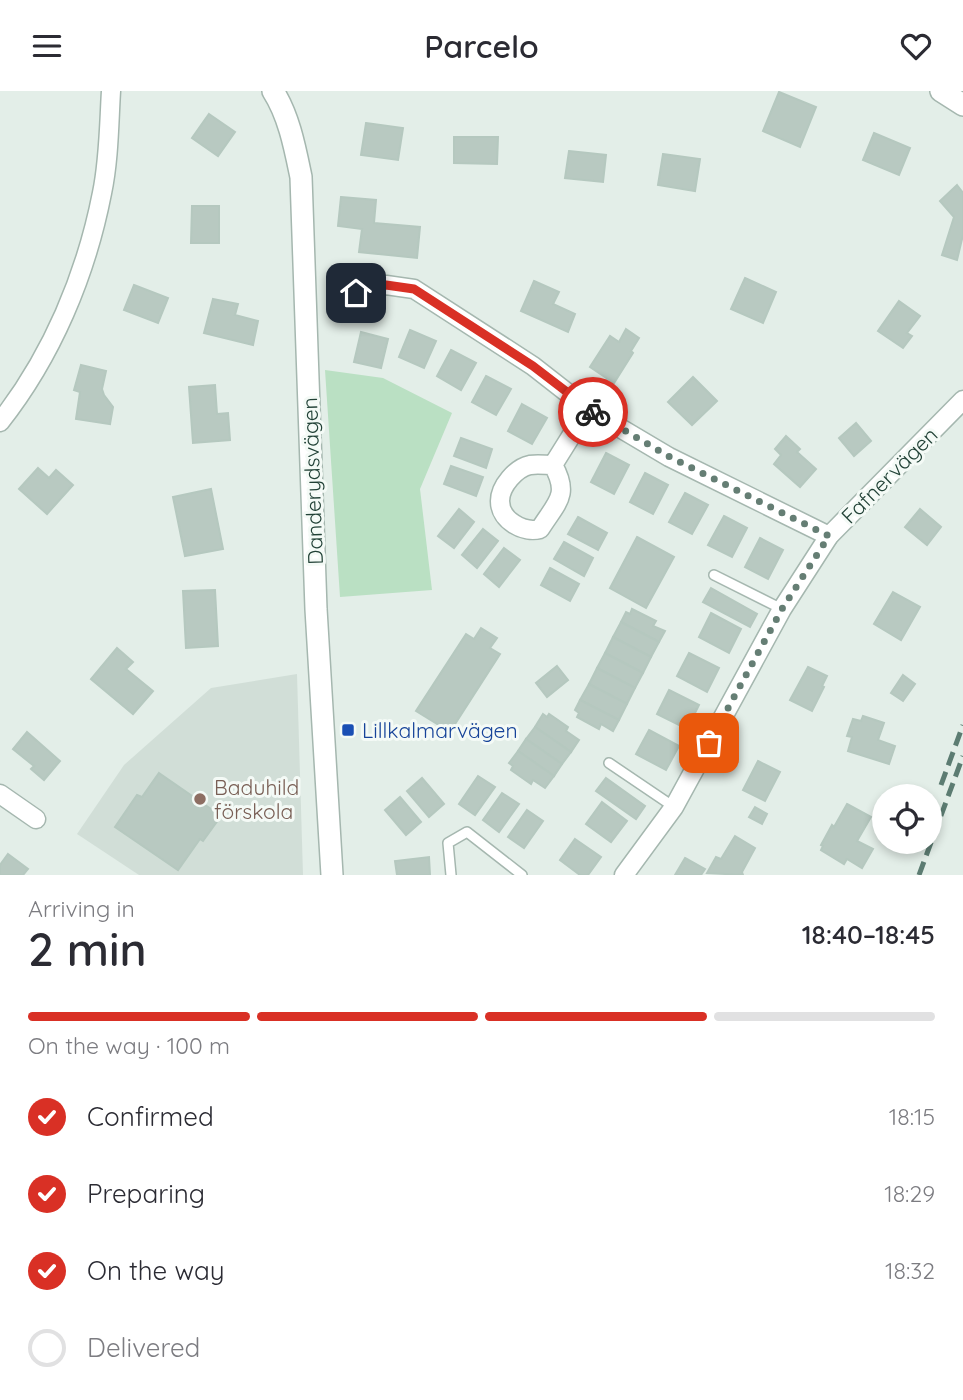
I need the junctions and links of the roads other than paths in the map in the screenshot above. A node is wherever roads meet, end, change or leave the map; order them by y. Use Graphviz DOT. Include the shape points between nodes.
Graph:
graph roads {
  1 [pos="111,91"];
  2 [pos="273,91"];
  3 [pos="942,91"];
  4 [pos="963,105"];
  5 [pos="356,293"];
  6 [pos="963,400"];
  7 [pos="587,409"];
  8 [pos="0,422"];
  9 [pos="553,465"];
  10 [pos="829,536"];
  11 [pos="714,575"];
  12 [pos="782,609"];
  13 [pos="609,763"];
  14 [pos="0,794"];
  15 [pos="674,807"];
  16 [pos="36,820"];
  17 [pos="517,874"];
  18 [pos="332,875"];
  19 [pos="451,875"];
  20 [pos="624,875"];
  1 -- 8 [label="street" via="103,191 87,254 68,306 22,394"];
  2 -- 18 [label="street, Danderydsvägen" via="281,104 301,177 316,609"];
  3 -- 4 [label="street"];
  5 -- 7 [label="street" via="386,285 414,289 533,366"];
  6 -- 10 [label="street, Fafnervägen"];
  7 -- 9 [label="street"];
  7 -- 10 [label="street" via="670,457"];
  10 -- 12 [label="street, Fafnervägen"];
  11 -- 12 [label="lane"];
  12 -- 15 [label="street, Fafnervägen"];
  13 -- 15 [label="lane"];
  14 -- 16 [label="street"];
  15 -- 20 [label="street, Fafnervägen"];
  17 -- 19 [label="lane" via="467,832 447,843"];
}
